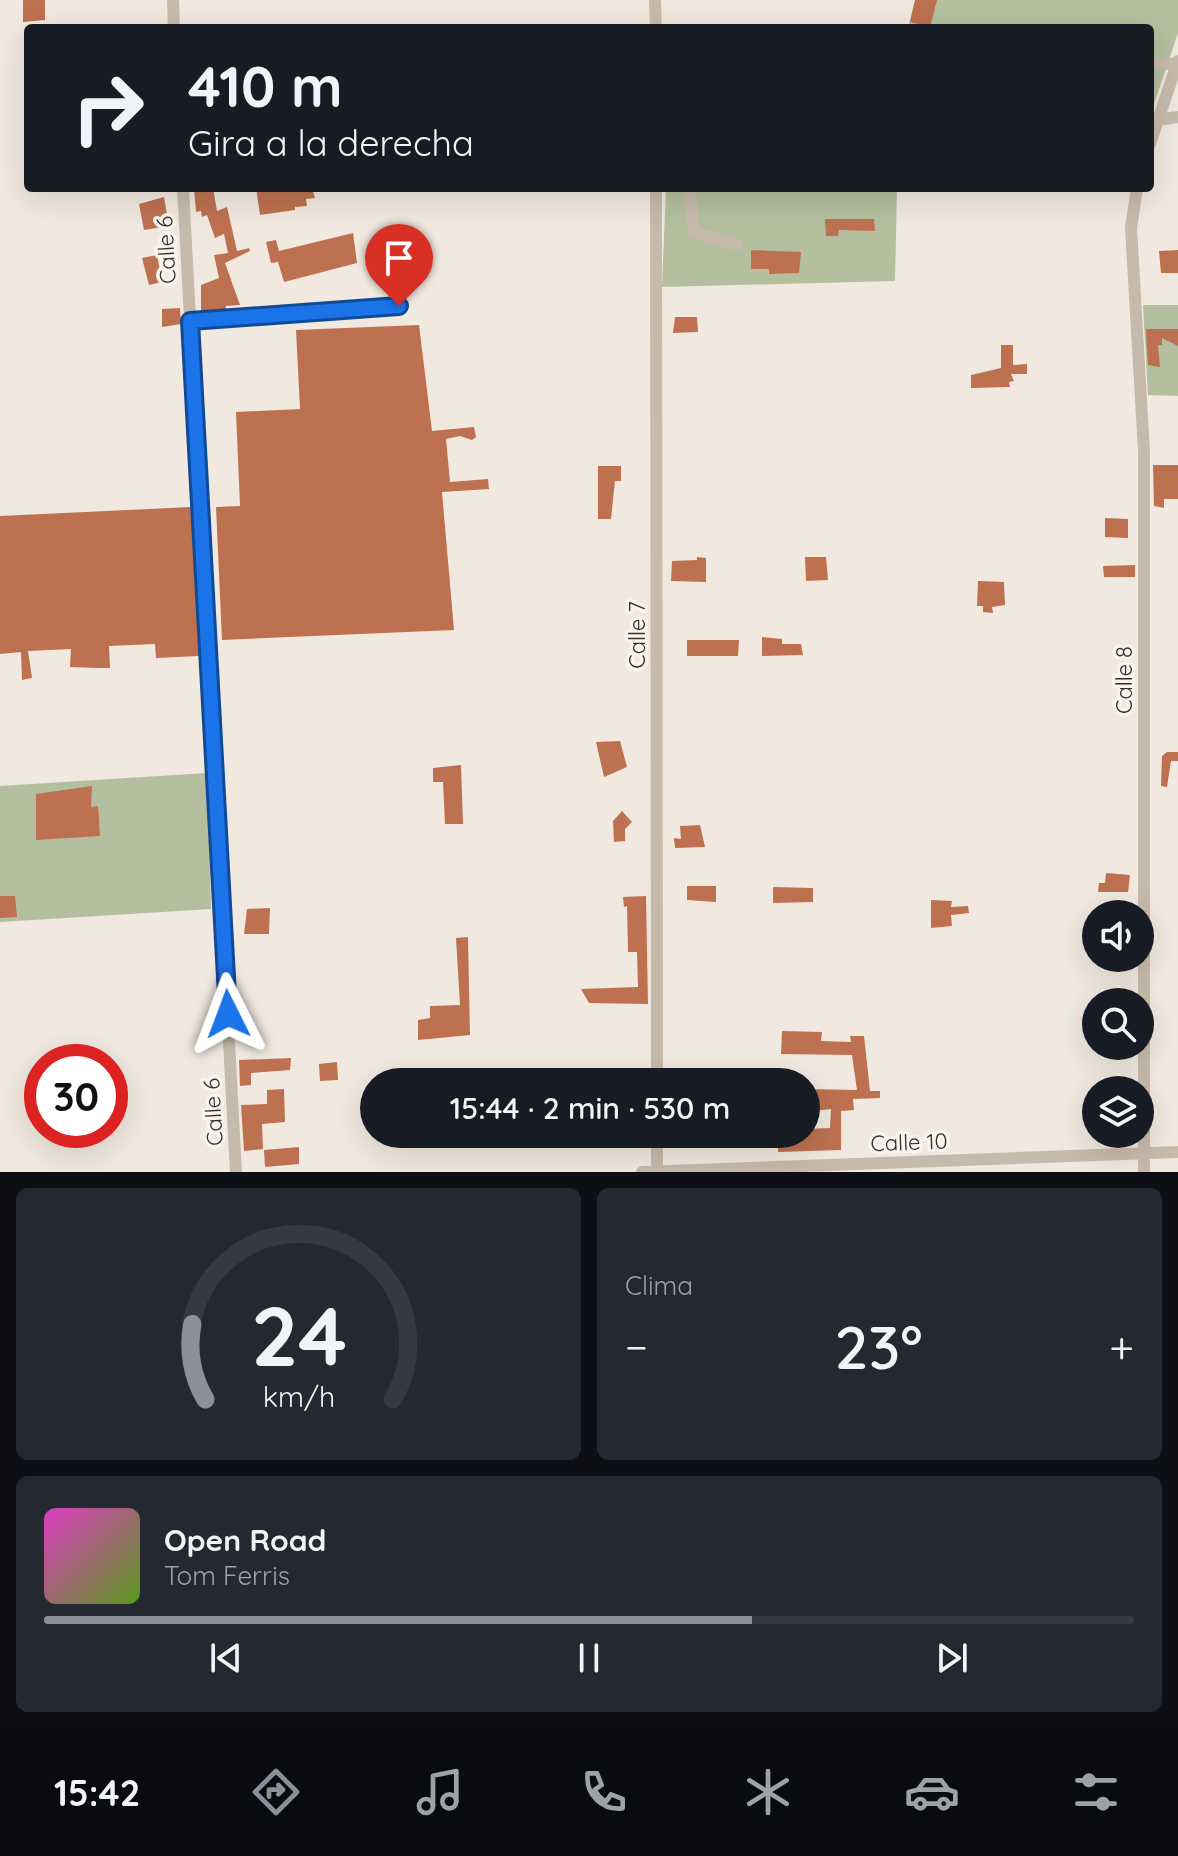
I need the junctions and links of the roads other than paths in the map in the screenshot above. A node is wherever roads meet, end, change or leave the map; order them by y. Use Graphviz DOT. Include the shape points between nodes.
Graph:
graph roads {
  1 [pos="173,0"];
  2 [pos="655,0"];
  3 [pos="174,24"];
  4 [pos="656,24"];
  5 [pos="1178,62"];
  6 [pos="1154,63"];
  7 [pos="1156,114"];
  8 [pos="1178,117"];
  9 [pos="183,192"];
  10 [pos="656,192"];
  11 [pos="689,192"];
  12 [pos="1136,192"];
  13 [pos="737,245"];
  14 [pos="399,306"];
  15 [pos="190,321"];
  16 [pos="657,1068"];
  17 [pos="657,1148"];
  18 [pos="1178,1152"];
  19 [pos="1144,1153"];
  20 [pos="236,1172"];
  21 [pos="642,1172"];
  22 [pos="657,1172"];
  23 [pos="1144,1172"];
  1 -- 3 [label="street"];
  2 -- 4 [label="street"];
  5 -- 6 [label="street"];
  5 -- 7 [label="street"];
  7 -- 8 [label="street"];
  9 -- 15 [label="street, Calle 6"];
  10 -- 16 [label="street, Calle 7"];
  11 -- 13 [label="street" via="694,232"];
  12 -- 19 [label="street, Calle 8" via="1131,228 1144,451"];
  14 -- 15 [label="street"];
  15 -- 20 [label="street, Calle 6"];
  17 -- 22 [label="street"];
  18 -- 19 [label="street, Calle 10"];
  19 -- 22 [label="street, Calle 10"];
  19 -- 23 [label="street, Calle 8"];
  21 -- 22 [label="street, Calle 10"];
}
